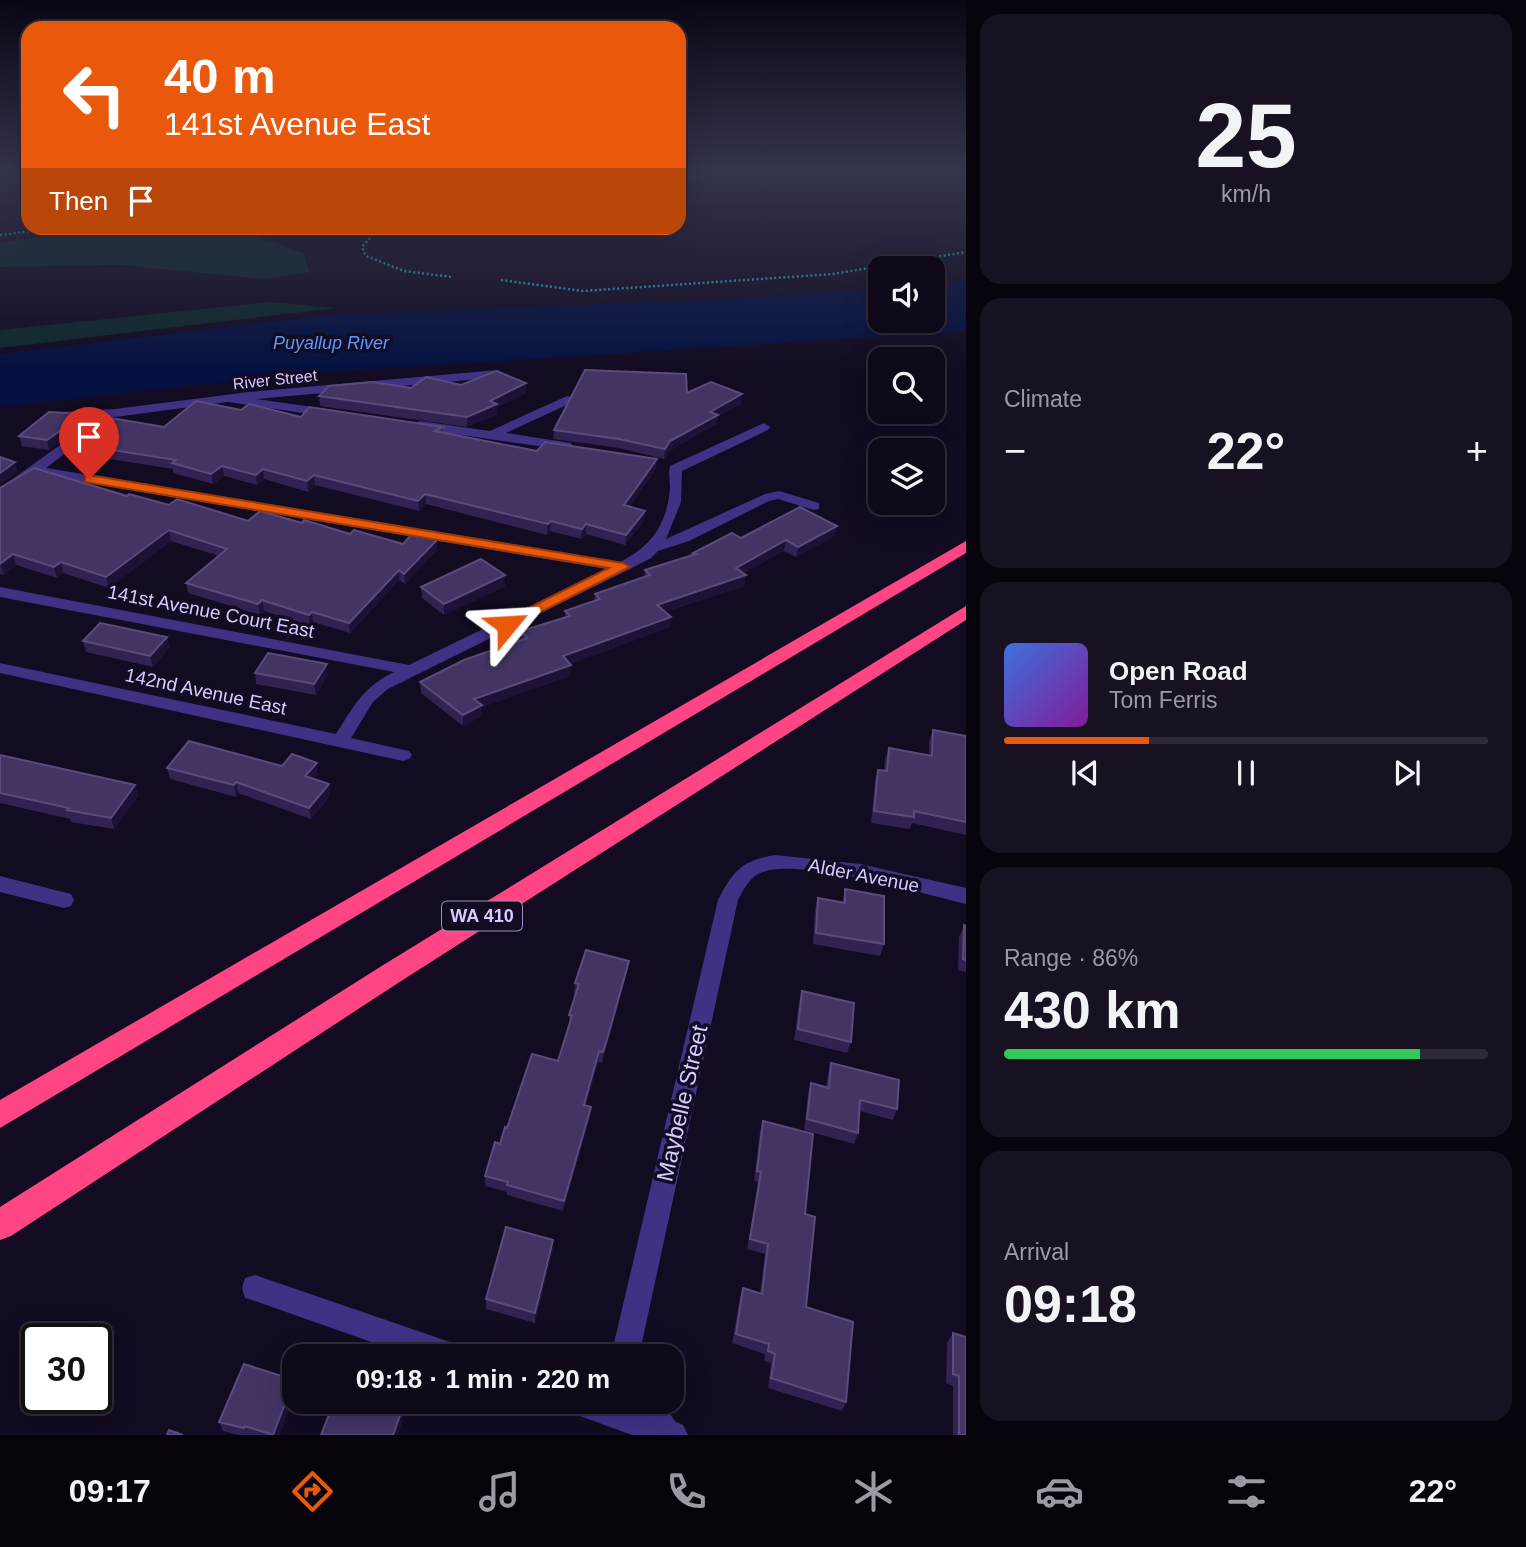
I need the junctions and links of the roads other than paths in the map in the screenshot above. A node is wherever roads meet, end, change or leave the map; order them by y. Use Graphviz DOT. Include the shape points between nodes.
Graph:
graph roads {
  1 [pos="498,374"];
  2 [pos="229,399"];
  3 [pos="567,400"];
  4 [pos="115,413"];
  5 [pos="340,414"];
  6 [pos="54,416"];
  7 [pos="409,424"];
  8 [pos="764,427"];
  9 [pos="492,435"];
  10 [pos="580,449"];
  11 [pos="34,470"];
  12 [pos="0,494"];
  13 [pos="814,506"];
  14 [pos="966,546"];
  15 [pos="656,547"];
  16 [pos="623,567"];
  17 [pos="0,592"];
  18 [pos="966,612"];
  19 [pos="0,668"];
  20 [pos="414,671"];
  21 [pos="340,742"];
  22 [pos="403,755"];
  23 [pos="761,863"];
  24 [pos="0,884"];
  25 [pos="966,896"];
  26 [pos="64,900"];
  27 [pos="0,1115"];
  28 [pos="0,1225"];
  29 [pos="255,1288"];
  30 [pos="416,1344"];
  31 [pos="628,1344"];
  32 [pos="613,1414"];
  33 [pos="652,1414"];
  34 [pos="669,1434"];
  1 -- 2 [label="street, River Street"];
  2 -- 4 [label="street, River Street"];
  2 -- 5 [label="street"];
  3 -- 9 [label="street"];
  4 -- 6 [label="street, River Street"];
  4 -- 11 [label="street"];
  7 -- 9 [label="street"];
  8 -- 15 [label="street" via="670,466 678,489"];
  9 -- 10 [label="street"];
  11 -- 12 [label="street"];
  11 -- 16 [label="street"];
  13 -- 15 [label="street" via="779,495 765,498"];
  14 -- 27 [label="highway"];
  15 -- 16 [label="street"];
  16 -- 20 [label="street"];
  17 -- 20 [label="street, 141st Avenue Court East"];
  18 -- 28 [label="highway, WA 410"];
  19 -- 21 [label="street, 142nd Avenue East"];
  20 -- 21 [label="street" via="382,685 367,698"];
  21 -- 22 [label="street, 142nd Avenue East"];
  23 -- 25 [label="street, Alder Avenue" via="812,864"];
  23 -- 31 [label="street, Maybelle Street" via="741,874 729,900"];
  24 -- 26 [label="street"];
  29 -- 30 [label="street"];
  32 -- 34 [label="street"];
  33 -- 34 [label="street"];
}
